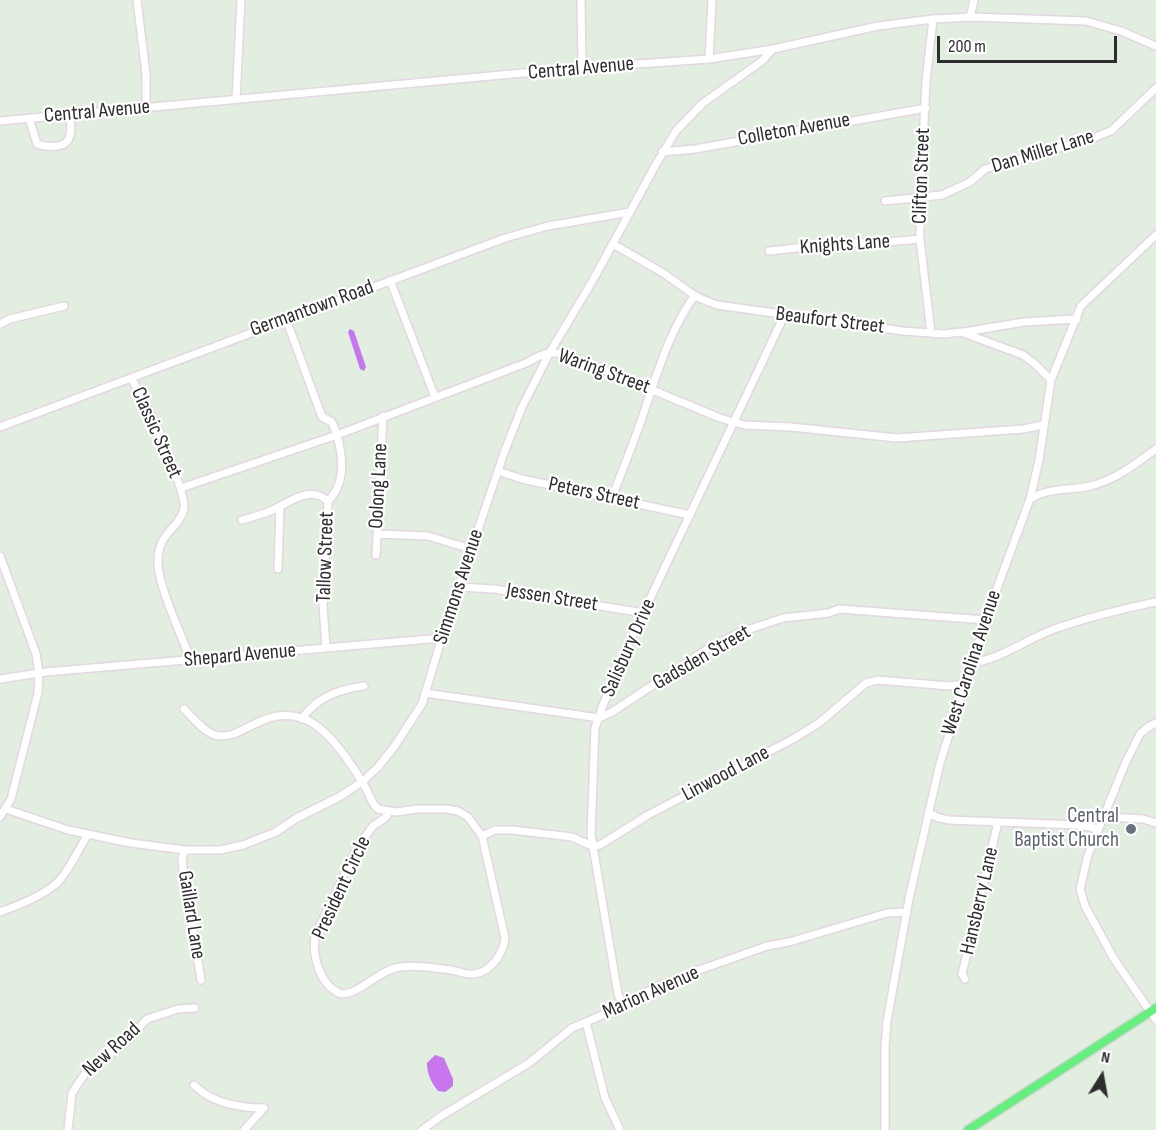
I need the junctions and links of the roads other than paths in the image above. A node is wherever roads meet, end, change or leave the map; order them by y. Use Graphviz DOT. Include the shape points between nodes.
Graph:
graph roads {
  1 [pos="137,0"];
  2 [pos="241,0"];
  3 [pos="581,0"];
  4 [pos="712,0"];
  5 [pos="974,0"];
  6 [pos="970,17"];
  7 [pos="933,19"];
  8 [pos="1156,46"];
  9 [pos="773,49"];
  10 [pos="709,58"];
  11 [pos="582,68"];
  12 [pos="1156,88"];
  13 [pos="236,99"];
  14 [pos="146,108"];
  15 [pos="926,108"];
  16 [pos="70,114"];
  17 [pos="29,118"];
  18 [pos="0,121"];
  19 [pos="662,152"];
  20 [pos="920,196"];
  21 [pos="885,201"];
  22 [pos="630,212"];
  23 [pos="1156,235"];
  24 [pos="920,239"];
  25 [pos="613,244"];
  26 [pos="769,251"];
  27 [pos="390,280"];
  28 [pos="694,295"];
  29 [pos="64,306"];
  30 [pos="784,315"];
  31 [pos="286,319"];
  32 [pos="1077,320"];
  33 [pos="0,324"];
  34 [pos="931,333"];
  35 [pos="961,333"];
  36 [pos="550,352"];
  37 [pos="131,378"];
  38 [pos="1051,380"];
  39 [pos="652,389"];
  40 [pos="435,397"];
  41 [pos="382,416"];
  42 [pos="733,422"];
  43 [pos="1043,425"];
  44 [pos="0,426"];
  45 [pos="337,435"];
  46 [pos="1156,449"];
  47 [pos="498,471"];
  48 [pos="181,488"];
  49 [pos="612,497"];
  50 [pos="1030,499"];
  51 [pos="328,501"];
  52 [pos="280,506"];
  53 [pos="690,515"];
  54 [pos="242,520"];
  55 [pos="377,534"];
  56 [pos="471,549"];
  57 [pos="376,555"];
  58 [pos="0,556"];
  59 [pos="278,569"];
  60 [pos="459,587"];
  61 [pos="1156,602"];
  62 [pos="644,613"];
  63 [pos="986,620"];
  64 [pos="442,638"];
  65 [pos="326,648"];
  66 [pos="191,661"];
  67 [pos="971,663"];
  68 [pos="39,673"];
  69 [pos="0,679"];
  70 [pos="964,684"];
  71 [pos="364,686"];
  72 [pos="425,693"];
  73 [pos="184,709"];
  74 [pos="599,718"];
  75 [pos="302,719"];
  76 [pos="1156,723"];
  77 [pos="362,782"];
  78 [pos="6,809"];
  79 [pos="388,812"];
  80 [pos="928,813"];
  81 [pos="0,817"];
  82 [pos="1104,817"];
  83 [pos="998,822"];
  84 [pos="1156,822"];
  85 [pos="1097,832"];
  86 [pos="88,834"];
  87 [pos="482,836"];
  88 [pos="592,846"];
  89 [pos="185,850"];
  90 [pos="0,912"];
  91 [pos="907,912"];
  92 [pos="201,980"];
  93 [pos="965,980"];
  94 [pos="622,1005"];
  95 [pos="195,1008"];
  96 [pos="1153,1010"];
  97 [pos="1156,1020"];
  98 [pos="586,1022"];
  99 [pos="194,1085"];
  100 [pos="68,1130"];
  101 [pos="244,1130"];
  102 [pos="422,1130"];
  103 [pos="620,1130"];
  104 [pos="885,1130"];
  105 [pos="968,1130"];
  1 -- 14 [label="street"];
  2 -- 13 [label="street"];
  3 -- 11 [label="street"];
  4 -- 10 [label="street"];
  5 -- 6 [label="street"];
  6 -- 7 [label="street, Central Avenue"];
  6 -- 8 [label="street, Central Avenue" via="1086,21"];
  7 -- 9 [label="street, Central Avenue" via="878,26"];
  7 -- 15 [label="street, Clifton Street"];
  9 -- 10 [label="street, Central Avenue"];
  9 -- 19 [label="street, Simmons Avenue" via="696,109"];
  10 -- 11 [label="street, Central Avenue"];
  11 -- 13 [label="street, Central Avenue"];
  12 -- 20 [label="street, Dan Miller Lane" via="1111,131 985,169 970,182 942,195"];
  13 -- 14 [label="street, Central Avenue"];
  14 -- 16 [label="street, Central Avenue"];
  15 -- 19 [label="street, Colleton Avenue"];
  15 -- 20 [label="street, Clifton Street"];
  16 -- 17 [label="street, Central Avenue"];
  16 -- 17 [label="street" via="71,131 66,143 44,147 35,141"];
  17 -- 18 [label="street, Central Avenue"];
  19 -- 22 [label="street, Simmons Avenue"];
  20 -- 21 [label="street, Dan Miller Lane"];
  20 -- 24 [label="street, Clifton Street"];
  22 -- 25 [label="street, Simmons Avenue"];
  22 -- 27 [label="street, Germantown Road" via="519,233"];
  23 -- 32 [label="street, West Carolina Avenue" via="1081,306"];
  24 -- 26 [label="street, Knights Lane"];
  24 -- 34 [label="street, Clifton Street"];
  25 -- 28 [label="street, Beaufort Street"];
  25 -- 36 [label="street, Simmons Avenue"];
  27 -- 31 [label="street, Germantown Road"];
  27 -- 40 [label="street"];
  28 -- 30 [label="street, Beaufort Street" via="724,308"];
  28 -- 39 [label="street" via="674,332"];
  29 -- 33 [label="street"];
  30 -- 34 [label="street, Beaufort Street"];
  30 -- 42 [label="street, Salisbury Drive"];
  31 -- 37 [label="street, Germantown Road"];
  31 -- 45 [label="street" via="322,417 332,422"];
  32 -- 35 [label="street" via="1024,322"];
  32 -- 38 [label="street, West Carolina Avenue"];
  34 -- 35 [label="street, Beaufort Street"];
  35 -- 38 [label="street, Beaufort Street" via="1023,355"];
  36 -- 39 [label="street, Waring Street" via="573,357"];
  36 -- 40 [label="street, Waring Street"];
  36 -- 47 [label="street, Simmons Avenue" via="522,407"];
  37 -- 44 [label="street, Germantown Road"];
  37 -- 48 [label="street, Classic Street" via="151,412"];
  38 -- 43 [label="street, West Carolina Avenue"];
  39 -- 42 [label="street, Waring Street"];
  39 -- 49 [label="street"];
  40 -- 41 [label="street, Waring Street"];
  41 -- 45 [label="street, Waring Street"];
  41 -- 55 [label="street, Oolong Lane"];
  42 -- 43 [label="street, Waring Street" via="897,438"];
  42 -- 53 [label="street, Salisbury Drive"];
  43 -- 50 [label="street, West Carolina Avenue"];
  45 -- 48 [label="street, Waring Street"];
  45 -- 51 [label="street, Tallow Street" via="340,481"];
  46 -- 50 [label="street" via="1104,482 1046,491"];
  47 -- 49 [label="street, Peters Street"];
  47 -- 56 [label="street, Simmons Avenue"];
  48 -- 66 [label="street" via="182,514 160,543 157,563"];
  49 -- 53 [label="street, Peters Street"];
  50 -- 63 [label="street, West Carolina Avenue"];
  51 -- 52 [label="street" via="321,495 303,495"];
  51 -- 65 [label="street, Tallow Street" via="323,605"];
  52 -- 54 [label="street"];
  52 -- 59 [label="street"];
  53 -- 62 [label="street, Salisbury Drive"];
  55 -- 56 [label="street" via="428,536"];
  55 -- 57 [label="street, Oolong Lane"];
  56 -- 60 [label="street, Simmons Avenue"];
  58 -- 68 [label="street" via="36,654"];
  60 -- 62 [label="street, Jessen Street" via="495,589"];
  60 -- 64 [label="street, Simmons Avenue"];
  61 -- 67 [label="street" via="1085,618"];
  62 -- 74 [label="street, Salisbury Drive"];
  63 -- 67 [label="street, West Carolina Avenue"];
  63 -- 74 [label="street, Gadsden Street" via="839,609 774,621 738,633 706,650"];
  64 -- 65 [label="street, Shepard Avenue"];
  64 -- 72 [label="street, Simmons Avenue"];
  65 -- 66 [label="street, Shepard Avenue"];
  66 -- 68 [label="street, Shepard Avenue"];
  67 -- 70 [label="street, West Carolina Avenue"];
  68 -- 69 [label="street, Shepard Avenue"];
  68 -- 78 [label="street" via="38,693"];
  70 -- 80 [label="street, West Carolina Avenue"];
  70 -- 88 [label="street, Linwood Lane" via="878,680 866,683 819,723 793,739"];
  71 -- 75 [label="street" via="345,688 316,702"];
  72 -- 74 [label="street"];
  72 -- 77 [label="street, Simmons Avenue" via="420,708 387,758"];
  73 -- 75 [label="street" via="214,735 225,736 277,716"];
  74 -- 88 [label="street, Salisbury Drive" via="594,736"];
  75 -- 77 [label="street, President Circle" via="324,732"];
  76 -- 82 [label="street" via="1136,741"];
  77 -- 79 [label="street, President Circle" via="375,807"];
  77 -- 89 [label="street, Simmons Avenue" via="254,841 219,850"];
  78 -- 81 [label="street"];
  78 -- 86 [label="street, Simmons Avenue"];
  79 -- 87 [label="street, President Circle" via="453,810 468,817"];
  79 -- 87 [label="street, President Circle" via="357,848 315,936 318,967 327,984 341,994 397,967 473,974 497,959 505,938"];
  80 -- 83 [label="street" via="944,819"];
  80 -- 91 [label="street, West Carolina Avenue"];
  82 -- 84 [label="street"];
  82 -- 85 [label="street"];
  83 -- 85 [label="street" via="1078,825"];
  83 -- 93 [label="street, Hansberry Lane" via="962,974"];
  85 -- 96 [label="street" via="1081,883 1083,901 1114,959"];
  86 -- 89 [label="street, Simmons Avenue"];
  86 -- 90 [label="street" via="57,882 38,896"];
  87 -- 88 [label="street" via="495,830 512,830 579,838"];
  88 -- 94 [label="street, Salisbury Drive"];
  89 -- 92 [label="street, Gaillard Lane" via="182,861"];
  91 -- 94 [label="street, Marion Avenue" via="766,946 685,975"];
  91 -- 104 [label="street, West Carolina Avenue" via="887,1021"];
  94 -- 98 [label="street, Marion Avenue"];
  95 -- 100 [label="street, New Road" via="147,1019 113,1054 86,1072 72,1093"];
  96 -- 97 [label="street"];
  96 -- 105 [label="main road"];
  98 -- 102 [label="street, Marion Avenue" via="563,1034 511,1075"];
  98 -- 103 [label="street" via="605,1098"];
  99 -- 101 [label="street" via="211,1098 264,1108"];
}
